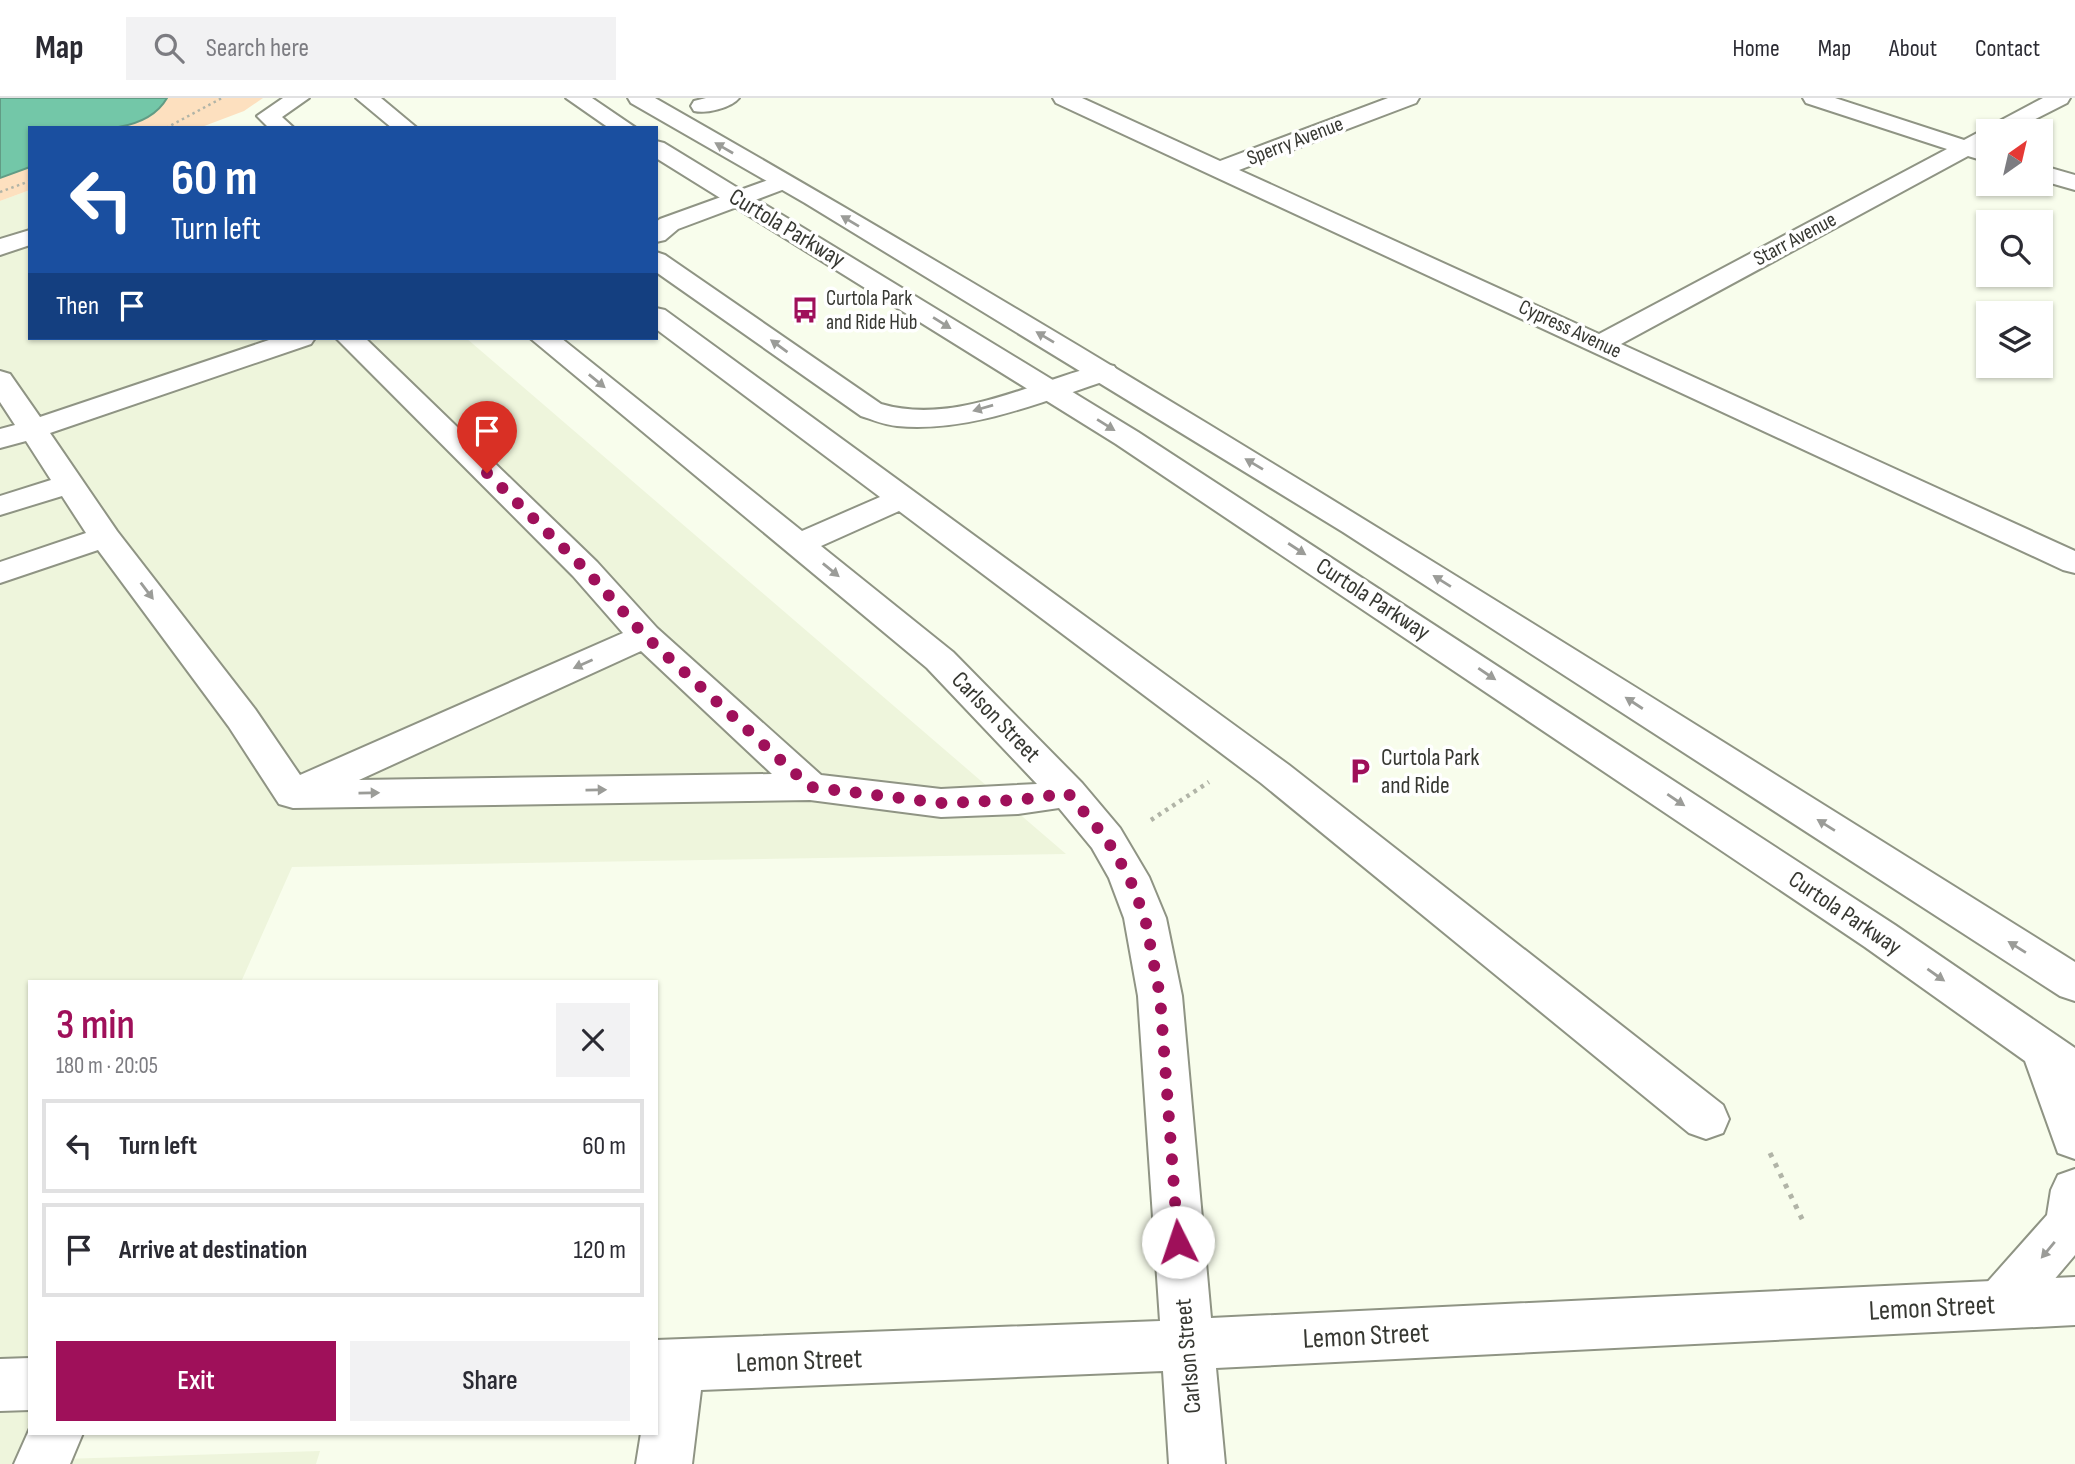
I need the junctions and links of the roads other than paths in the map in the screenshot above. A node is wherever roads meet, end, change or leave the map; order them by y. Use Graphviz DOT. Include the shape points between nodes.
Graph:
graph roads {
  1 [pos="298,98"];
  2 [pos="367,98"];
  3 [pos="578,98"];
  4 [pos="639,98"];
  5 [pos="728,98"];
  6 [pos="1064,98"];
  7 [pos="1408,98"];
  8 [pos="1814,98"];
  9 [pos="2059,98"];
  10 [pos="702,106"];
  11 [pos="2019,119"];
  12 [pos="280,126"];
  13 [pos="403,126"];
  14 [pos="622,126"];
  15 [pos="658,149"];
  16 [pos="1976,151"];
  17 [pos="1976,152"];
  18 [pos="1220,169"];
  19 [pos="2053,176"];
  20 [pos="782,183"];
  21 [pos="2075,183"];
  22 [pos="737,199"];
  23 [pos="658,233"];
  24 [pos="28,238"];
  25 [pos="0,247"];
  26 [pos="658,261"];
  27 [pos="658,317"];
  28 [pos="295,340"];
  29 [pos="352,340"];
  30 [pos="546,340"];
  31 [pos="1602,343"];
  32 [pos="1104,372"];
  33 [pos="0,380"];
  34 [pos="1049,388"];
  35 [pos="33,429"];
  36 [pos="0,439"];
  37 [pos="69,484"];
  38 [pos="903,498"];
  39 [pos="0,506"];
  40 [pos="105,537"];
  41 [pos="799,544"];
  42 [pos="2075,563"];
  43 [pos="0,573"];
  44 [pos="645,636"];
  45 [pos="810,787"];
  46 [pos="1068,793"];
  47 [pos="293,794"];
  48 [pos="2075,984"];
  49 [pos="2059,1061"];
  50 [pos="1706,1119"];
  51 [pos="2075,1139"];
  52 [pos="2075,1190"];
  53 [pos="2075,1301"];
  54 [pos="2001,1304"];
  55 [pos="1186,1345"];
  56 [pos="666,1365"];
  57 [pos="28,1384"];
  58 [pos="0,1385"];
  59 [pos="54,1435"];
  60 [pos="42,1464"];
  61 [pos="664,1464"];
  62 [pos="1197,1464"];
  1 -- 12 [label="street" via="268,116"];
  2 -- 13 [label="street"];
  3 -- 14 [label="street"];
  20 -- 4 [label="street, Curtola Parkway, one-way"];
  5 -- 10 [label="street"];
  6 -- 18 [label="street, Cypress Avenue"];
  7 -- 18 [label="street, Sperry Avenue"];
  8 -- 16 [label="street"];
  9 -- 11 [label="street"];
  15 -- 22 [label="street, Curtola Parkway"];
  17 -- 31 [label="street, Starr Avenue"];
  18 -- 31 [label="street, Cypress Avenue"];
  19 -- 21 [label="street"];
  20 -- 22 [label="street"];
  32 -- 20 [label="street, Curtola Parkway, one-way"];
  22 -- 23 [label="street" via="669,224"];
  22 -- 34 [label="street, Curtola Parkway, one-way"];
  24 -- 25 [label="street"];
  34 -- 26 [label="street, one-way" via="939,419 891,418 871,411"];
  27 -- 38 [label="street"];
  28 -- 35 [label="street"];
  29 -- 44 [label="street" via="585,569"];
  30 -- 41 [label="street, Carlson Street, one-way"];
  31 -- 42 [label="street, Cypress Avenue"];
  32 -- 34 [label="street"];
  48 -- 32 [label="street, Curtola Parkway, one-way" via="1354,525"];
  33 -- 35 [label="street"];
  34 -- 49 [label="street, Curtola Parkway, one-way" via="1418,628"];
  35 -- 36 [label="street"];
  35 -- 37 [label="street"];
  37 -- 39 [label="street"];
  37 -- 40 [label="street"];
  38 -- 41 [label="street"];
  38 -- 50 [label="street" via="1250,755"];
  40 -- 43 [label="street"];
  40 -- 47 [label="street, one-way" via="242,718"];
  41 -- 46 [label="street, Carlson Street, one-way" via="940,660"];
  44 -- 45 [label="street"];
  44 -- 47 [label="street, one-way"];
  45 -- 46 [label="street" via="941,803"];
  47 -- 45 [label="street, one-way"];
  46 -- 55 [label="street, Carlson Street" via="1106,838 1129,877 1145,918 1160,996"];
  49 -- 51 [label="street"];
  52 -- 54 [label="street, one-way" via="2070,1224"];
  53 -- 54 [label="street, Lemon Street"];
  54 -- 55 [label="street, Lemon Street"];
  55 -- 56 [label="street, Lemon Street"];
  55 -- 62 [label="street, Carlson Street"];
  56 -- 61 [label="street"];
  57 -- 58 [label="street"];
  59 -- 60 [label="street"];
}
